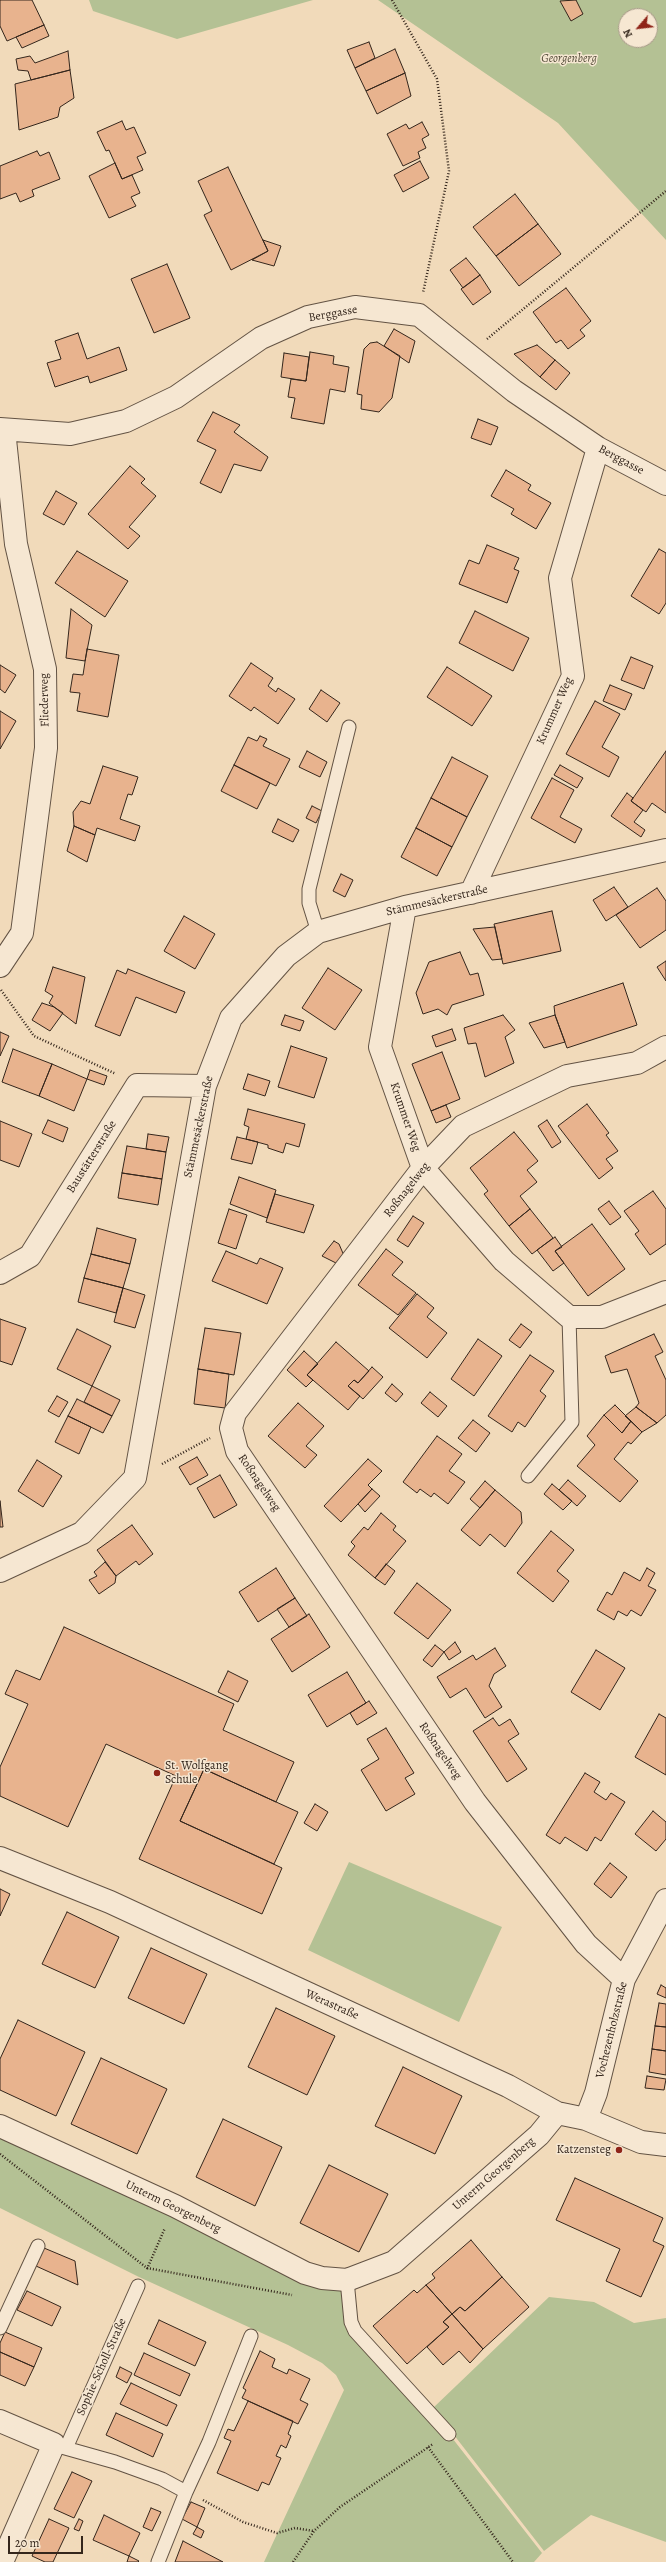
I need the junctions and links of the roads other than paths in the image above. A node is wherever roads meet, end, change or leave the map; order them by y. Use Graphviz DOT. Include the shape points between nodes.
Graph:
graph roads {
  1 [pos="2,430"];
  2 [pos="598,448"];
  3 [pos="666,484"];
  4 [pos="349,727"];
  5 [pos="666,850"];
  6 [pos="471,893"];
  7 [pos="405,907"];
  8 [pos="318,932"];
  9 [pos="0,966"];
  10 [pos="666,1047"];
  11 [pos="205,1086"];
  12 [pos="423,1168"];
  13 [pos="0,1273"];
  14 [pos="666,1292"];
  15 [pos="569,1318"];
  16 [pos="528,1476"];
  17 [pos="0,1571"];
  18 [pos="0,1858"];
  19 [pos="666,1900"];
  20 [pos="624,1979"];
  21 [pos="557,2113"];
  22 [pos="586,2119"];
  23 [pos="0,2126"];
  24 [pos="666,2145"];
  25 [pos="38,2246"];
  26 [pos="347,2280"];
  27 [pos="138,2286"];
  28 [pos="0,2328"];
  29 [pos="251,2336"];
  30 [pos="0,2421"];
  31 [pos="449,2434"];
  32 [pos="60,2446"];
  33 [pos="186,2492"];
  34 [pos="2,2562"];
  35 [pos="158,2562"];
  1 -- 2 [label="street, Berggasse" via="70,434 126,421 176,397 261,338 308,317 355,307 419,315 514,392"];
  1 -- 9 [label="street, Fliederweg" via="16,544 44,669 46,748 22,933"];
  2 -- 3 [label="street, Berggasse"];
  2 -- 6 [label="street, Krummer Weg" via="560,578 573,676"];
  4 -- 8 [label="lane" via="309,889 309,903"];
  5 -- 6 [label="street, Stämmesäckerstraße"];
  6 -- 7 [label="street, Stämmesäckerstraße"];
  7 -- 8 [label="street, Stämmesäckerstraße"];
  7 -- 12 [label="street, Krummer Weg" via="380,1047"];
  8 -- 11 [label="street, Stämmesäckerstraße" via="286,956 230,1018"];
  10 -- 12 [label="street, Roßnagelweg" via="637,1062 567,1076 463,1126"];
  11 -- 13 [label="street, Baustätterstraße" via="137,1086 30,1256"];
  11 -- 17 [label="street, Stämmesäckerstraße" via="135,1478 82,1533"];
  12 -- 15 [label="street, Krummer Weg" via="504,1262"];
  12 -- 20 [label="street, Roßnagelweg" via="235,1413 230,1428 237,1451 475,1802 586,1944"];
  14 -- 15 [label="street" via="602,1317"];
  15 -- 16 [label="lane" via="572,1422"];
  18 -- 21 [label="street, Werastraße" via="110,1902 501,2083"];
  19 -- 20 [label="street, Vochezenholzstraße"];
  20 -- 22 [label="street, Vochezenholzstraße" via="596,2092"];
  21 -- 22 [label="street, Werastraße"];
  21 -- 26 [label="street, Unterm Georgenberg" via="539,2135 394,2262"];
  22 -- 24 [label="street, Werastraße" via="642,2142"];
  23 -- 26 [label="street, Unterm Georgenberg" via="175,2206 305,2273 322,2278"];
  25 -- 28 [label="lane"];
  26 -- 31 [label="lane" via="351,2322 355,2331"];
  27 -- 32 [label="lane, Sophie-Scholl-Straße"];
  29 -- 33 [label="lane"];
  30 -- 32 [label="street"];
  32 -- 33 [label="lane" via="122,2464 162,2479"];
  32 -- 34 [label="street, Sophie-Scholl-Straße"];
  33 -- 35 [label="lane"];
}
